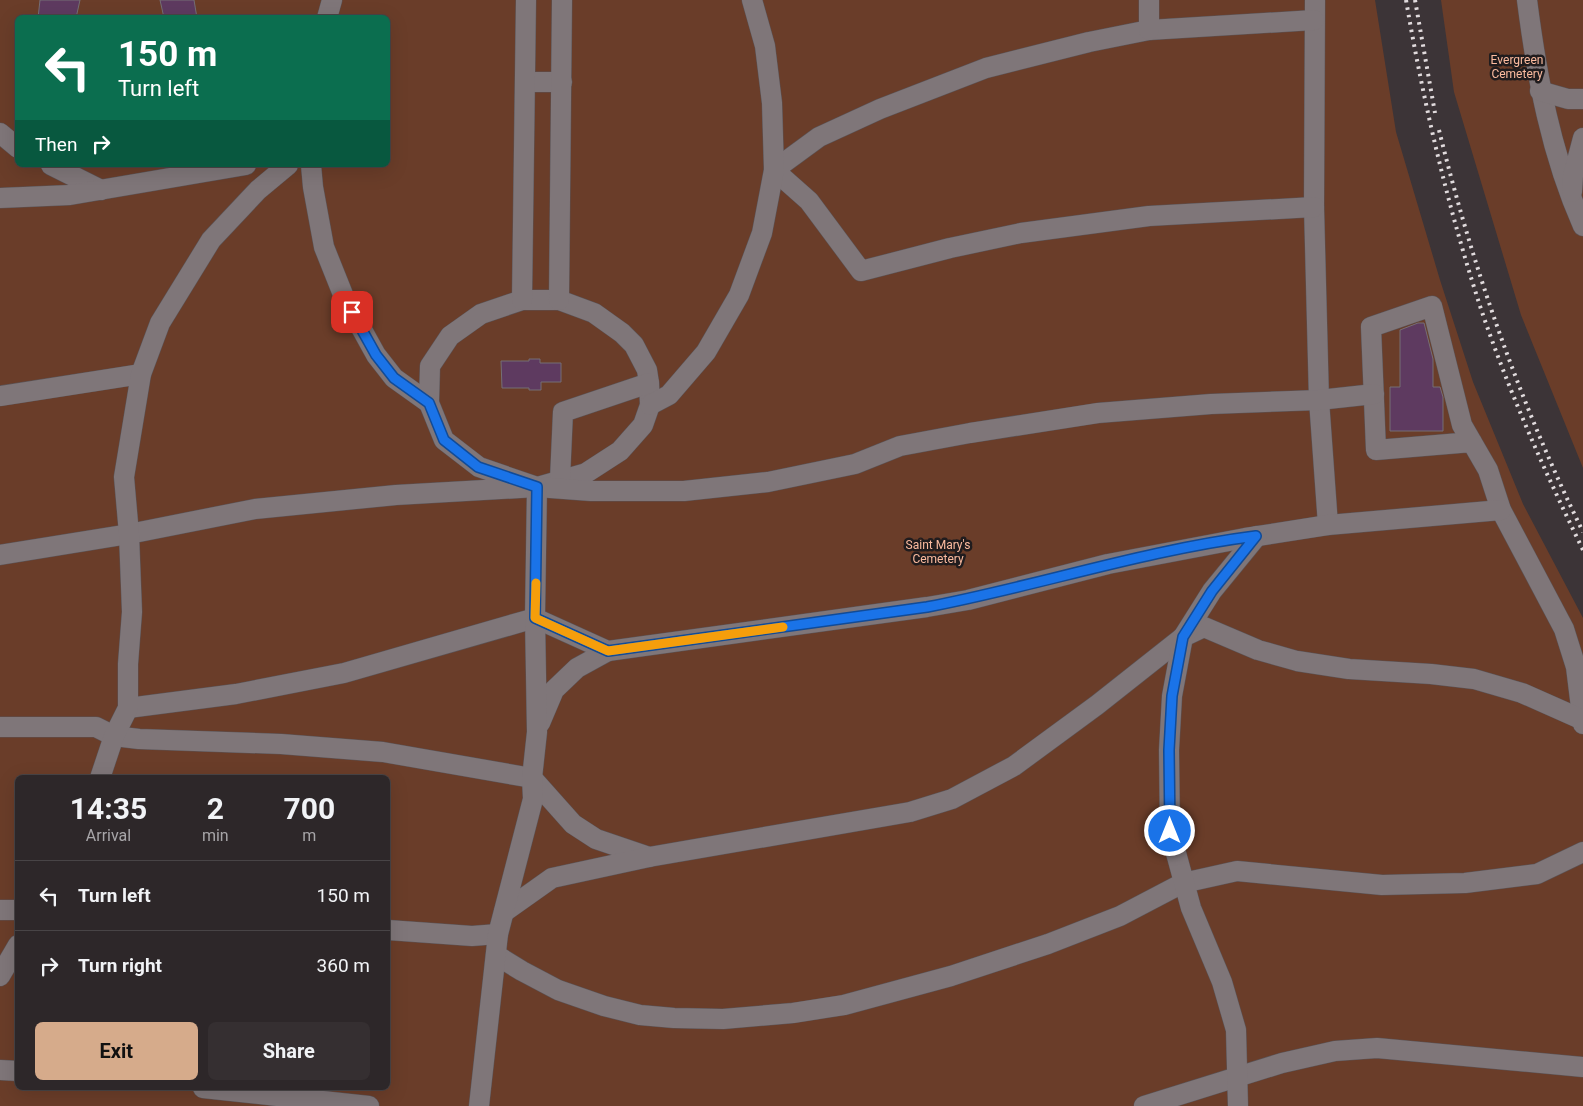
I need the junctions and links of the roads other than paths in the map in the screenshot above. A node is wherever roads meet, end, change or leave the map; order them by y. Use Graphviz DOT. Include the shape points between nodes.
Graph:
graph roads {
  1 [pos="332,0"];
  2 [pos="526,0"];
  3 [pos="562,0"];
  4 [pos="752,0"];
  5 [pos="1149,0"];
  6 [pos="1527,0"];
  7 [pos="1315,10"];
  8 [pos="328,15"];
  9 [pos="1149,30"];
  10 [pos="526,82"];
  11 [pos="562,82"];
  12 [pos="1540,91"];
  13 [pos="1583,99"];
  14 [pos="0,133"];
  15 [pos="1583,138"];
  16 [pos="15,146"];
  17 [pos="55,167"];
  18 [pos="234,167"];
  19 [pos="286,167"];
  20 [pos="311,167"];
  21 [pos="774,170"];
  22 [pos="101,190"];
  23 [pos="0,198"];
  24 [pos="1572,202"];
  25 [pos="1314,207"];
  26 [pos="1583,226"];
  27 [pos="522,300"];
  28 [pos="559,300"];
  29 [pos="141,374"];
  30 [pos="649,383"];
  31 [pos="1374,394"];
  32 [pos="0,396"];
  33 [pos="1319,400"];
  34 [pos="429,403"];
  35 [pos="650,404"];
  36 [pos="1472,442"];
  37 [pos="560,479"];
  38 [pos="537,487"];
  39 [pos="1501,510"];
  40 [pos="1328,526"];
  41 [pos="129,534"];
  42 [pos="1256,536"];
  43 [pos="0,555"];
  44 [pos="535,618"];
  45 [pos="1183,637"];
  46 [pos="608,651"];
  47 [pos="128,708"];
  48 [pos="1582,720"];
  49 [pos="1583,724"];
  50 [pos="0,727"];
  51 [pos="537,732"];
  52 [pos="114,736"];
  53 [pos="101,775"];
  54 [pos="532,778"];
  55 [pos="1583,852"];
  56 [pos="649,857"];
  57 [pos="1183,883"];
  58 [pos="0,910"];
  59 [pos="15,910"];
  60 [pos="504,912"];
  61 [pos="390,930"];
  62 [pos="498,934"];
  63 [pos="15,950"];
  64 [pos="496,955"];
  65 [pos="0,976"];
  66 [pos="1583,1067"];
  67 [pos="0,1070"];
  68 [pos="15,1071"];
  69 [pos="1238,1076"];
  70 [pos="221,1090"];
  71 [pos="370,1106"];
  72 [pos="479,1106"];
  73 [pos="1144,1106"];
  74 [pos="1238,1106"];
  1 -- 8 [label="lane"];
  2 -- 10 [label="lane"];
  3 -- 11 [label="lane"];
  4 -- 21 [label="lane" via="767,56"];
  5 -- 9 [label="lane"];
  6 -- 12 [label="lane"];
  7 -- 9 [label="lane"];
  7 -- 25 [label="lane"];
  9 -- 21 [label="lane" via="986,68 880,109 819,137"];
  10 -- 11 [label="lane"];
  10 -- 27 [label="lane"];
  11 -- 28 [label="lane"];
  12 -- 13 [label="lane" via="1568,99"];
  12 -- 24 [label="lane"];
  14 -- 16 [label="lane"];
  15 -- 24 [label="lane" via="1573,176"];
  17 -- 22 [label="lane"];
  18 -- 22 [label="lane"];
  19 -- 29 [label="lane" via="258,190 211,240 160,323"];
  20 -- 34 [label="lane" via="324,247 344,298 376,355 394,378"];
  21 -- 25 [label="lane" via="809,200 861,271 1030,231 1148,216"];
  21 -- 35 [label="lane" via="762,232 739,295 706,352 669,395"];
  22 -- 23 [label="lane" via="70,196"];
  24 -- 26 [label="lane"];
  25 -- 33 [label="lane"];
  27 -- 28 [label="lane"];
  27 -- 34 [label="lane" via="481,314 450,336 430,366"];
  28 -- 30 [label="lane" via="594,313 622,332 634,345"];
  29 -- 32 [label="lane"];
  29 -- 41 [label="lane" via="124,477"];
  30 -- 35 [label="lane"];
  30 -- 37 [label="lane" via="563,412"];
  31 -- 33 [label="lane"];
  31 -- 36 [label="lane" via="1376,450"];
  31 -- 36 [label="lane" via="1371,327 1432,306 1462,425"];
  33 -- 38 [label="lane" via="1098,413 900,446 855,464 768,482 684,491 591,491"];
  33 -- 40 [label="lane"];
  34 -- 38 [label="lane" via="444,440 478,467"];
  35 -- 37 [label="lane" via="643,424 620,451 586,473"];
  36 -- 39 [label="lane" via="1488,470"];
  37 -- 38 [label="lane"];
  38 -- 41 [label="lane" via="255,510"];
  38 -- 44 [label="lane"];
  39 -- 40 [label="lane"];
  39 -- 48 [label="lane" via="1564,629 1576,667"];
  40 -- 42 [label="lane"];
  41 -- 43 [label="lane"];
  41 -- 47 [label="lane" via="132,612"];
  42 -- 45 [label="lane" via="1212,591"];
  42 -- 46 [label="lane" via="1108,564 968,600"];
  44 -- 46 [label="lane"];
  44 -- 47 [label="lane" via="344,672 236,694"];
  44 -- 51 [label="lane"];
  45 -- 48 [label="lane" via="1204,627 1258,650 1297,661 1349,669 1474,679 1522,693"];
  45 -- 56 [label="lane" via="1014,766 952,799 910,812"];
  45 -- 57 [label="lane" via="1172,696 1169,750 1170,831"];
  46 -- 51 [label="lane" via="577,668 554,690"];
  47 -- 52 [label="lane"];
  48 -- 49 [label="lane"];
  50 -- 52 [label="lane" via="96,727"];
  51 -- 54 [label="lane"];
  52 -- 53 [label="lane"];
  52 -- 54 [label="lane" via="383,752"];
  54 -- 56 [label="lane" via="573,824 596,839"];
  54 -- 60 [label="lane" via="533,799"];
  55 -- 57 [label="lane" via="1537,874 1465,882 1382,885 1237,871"];
  56 -- 60 [label="lane" via="552,878"];
  57 -- 64 [label="lane" via="1120,916 1048,944 853,1003 793,1013 724,1019 640,1015 558,990"];
  57 -- 69 [label="lane" via="1222,982 1236,1030"];
  58 -- 59 [label="lane"];
  60 -- 62 [label="lane"];
  61 -- 62 [label="lane" via="472,936"];
  62 -- 64 [label="lane"];
  63 -- 65 [label="lane"];
  64 -- 72 [label="lane"];
  66 -- 69 [label="lane" via="1377,1048 1335,1051"];
  67 -- 68 [label="lane"];
  69 -- 73 [label="lane"];
  69 -- 74 [label="lane"];
  70 -- 71 [label="lane"];
}
